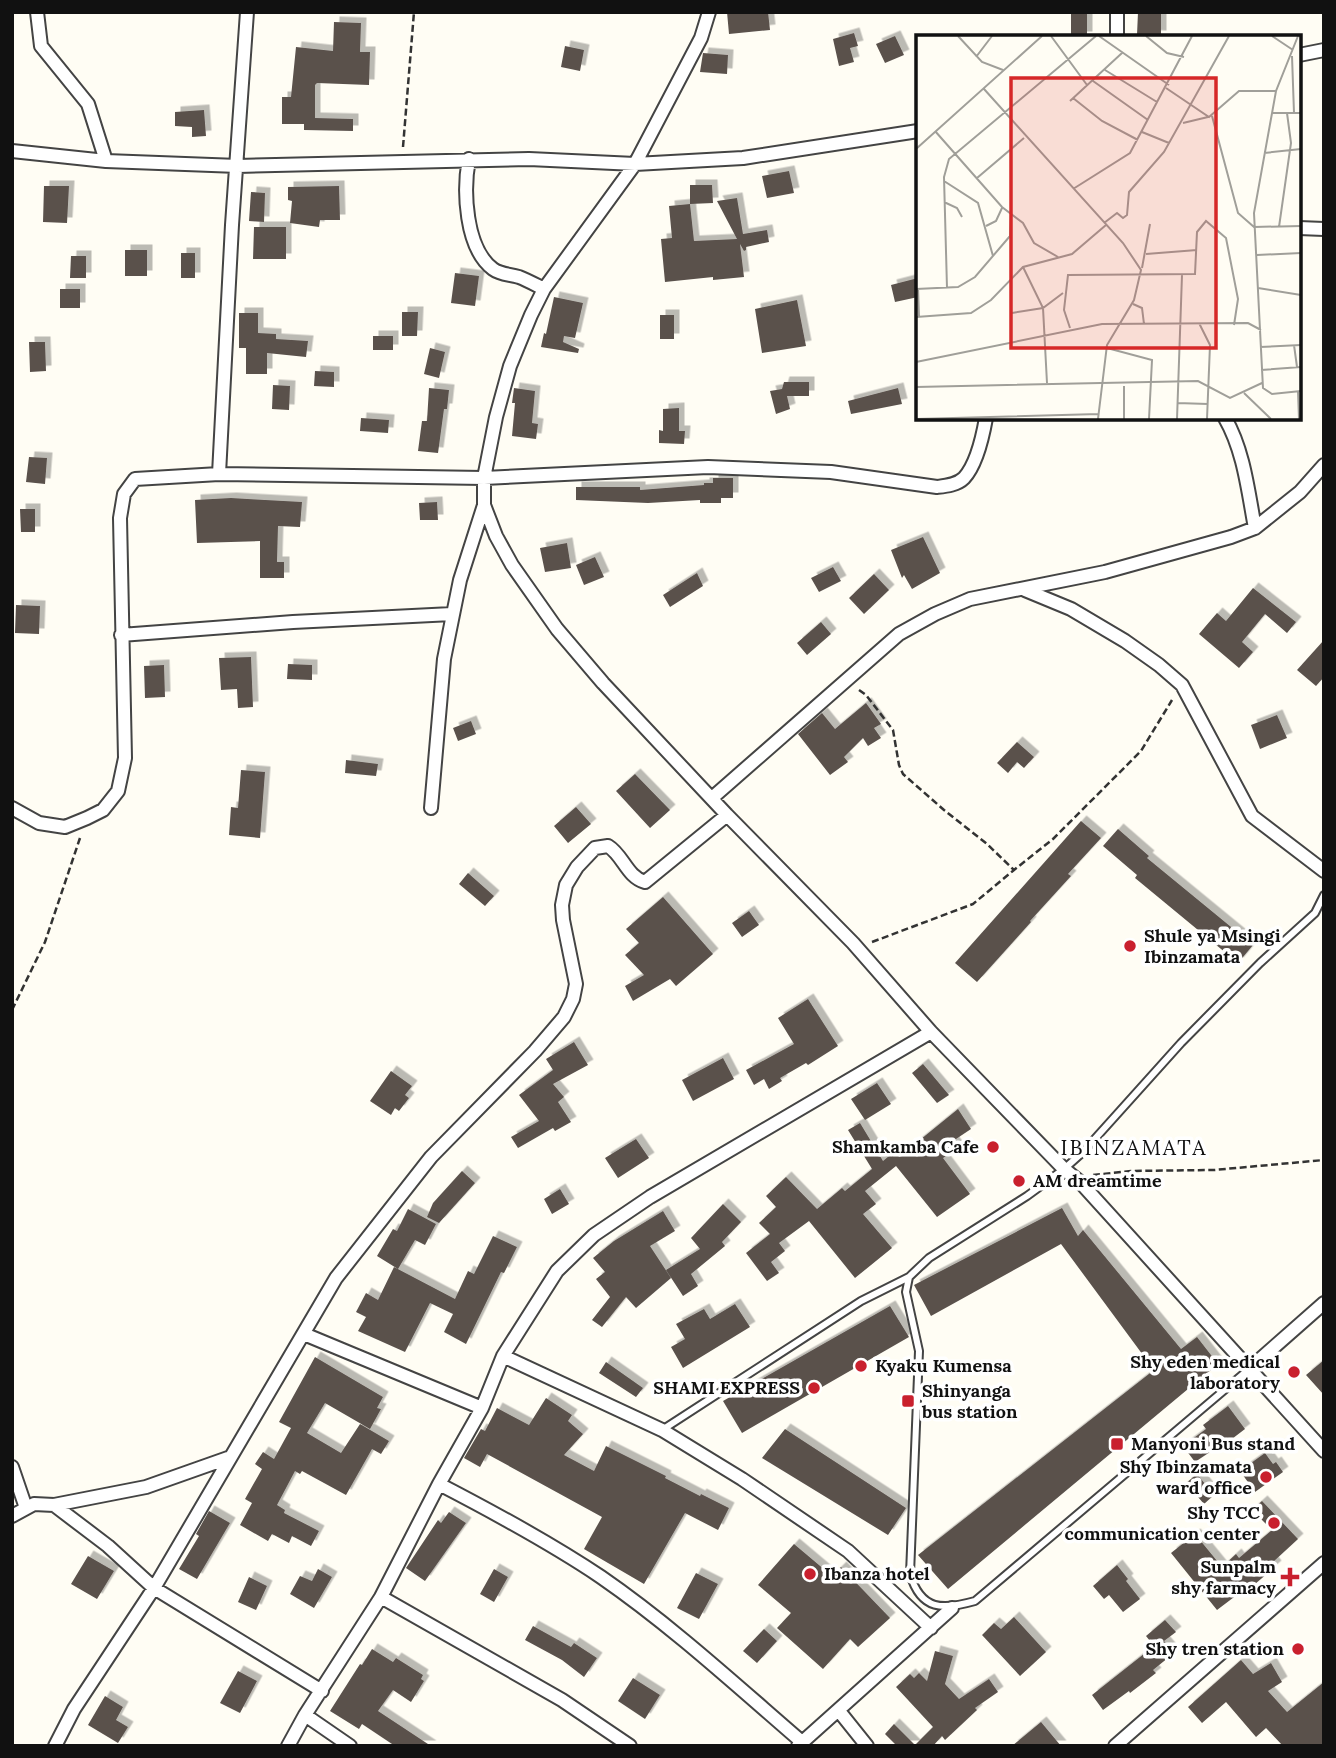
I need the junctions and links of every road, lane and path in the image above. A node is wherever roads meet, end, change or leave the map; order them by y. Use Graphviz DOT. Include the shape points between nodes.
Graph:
graph roads {
  1 [pos="37,12"];
  2 [pos="247,12"];
  3 [pos="414,12"];
  4 [pos="709,12"];
  5 [pos="1117,12"];
  6 [pos="1117,35"];
  7 [pos="1324,50"];
  8 [pos="1301,55"];
  9 [pos="916,131"];
  10 [pos="12,151"];
  11 [pos="469,159"];
  12 [pos="106,161"];
  13 [pos="402,161"];
  14 [pos="635,164"];
  15 [pos="238,166"];
  16 [pos="1301,228"];
  17 [pos="1324,229"];
  18 [pos="544,289"];
  19 [pos="986,420"];
  20 [pos="1226,420"];
  21 [pos="1324,465"];
  22 [pos="219,474"];
  23 [pos="484,478"];
  24 [pos="484,505"];
  25 [pos="1255,528"];
  26 [pos="1024,589"];
  27 [pos="452,614"];
  28 [pos="121,635"];
  29 [pos="845,679"];
  30 [pos="1182,685"];
  31 [pos="712,799"];
  32 [pos="12,808"];
  33 [pos="431,808"];
  34 [pos="727,815"];
  35 [pos="87,818"];
  36 [pos="1014,870"];
  37 [pos="1324,871"];
  38 [pos="1324,895"];
  39 [pos="853,943"];
  40 [pos="12,1010"];
  41 [pos="930,1032"];
  42 [pos="1324,1160"];
  43 [pos="1064,1169"];
  44 [pos="1076,1178"];
  45 [pos="909,1277"];
  46 [pos="1324,1303"];
  47 [pos="304,1334"];
  48 [pos="503,1356"];
  49 [pos="1248,1370"];
  50 [pos="482,1408"];
  51 [pos="662,1430"];
  52 [pos="1324,1451"];
  53 [pos="228,1458"];
  54 [pos="12,1466"];
  55 [pos="439,1484"];
  56 [pos="54,1505"];
  57 [pos="26,1508"];
  58 [pos="12,1516"];
  59 [pos="1324,1563"];
  60 [pos="154,1588"];
  61 [pos="381,1597"];
  62 [pos="952,1608"];
  63 [pos="930,1628"];
  64 [pos="322,1691"];
  65 [pos="839,1711"];
  66 [pos="305,1715"];
  67 [pos="800,1744"];
  68 [pos="55,1746"];
  69 [pos="288,1746"];
  70 [pos="350,1746"];
  71 [pos="630,1746"];
  72 [pos="867,1746"];
  73 [pos="1115,1746"];
  1 -- 12 [label="street" via="41,46 88,104"];
  2 -- 15 [label="street"];
  3 -- 13 [label="path"];
  4 -- 14 [label="street" via="701,38"];
  5 -- 6 [label="street"];
  7 -- 8 [label="street"];
  9 -- 14 [label="street" via="743,158"];
  10 -- 12 [label="street"];
  11 -- 13 [label="street"];
  11 -- 14 [label="street"];
  11 -- 18 [label="street" via="464,196 483,258 501,273"];
  12 -- 15 [label="street"];
  13 -- 15 [label="street"];
  14 -- 18 [label="street"];
  15 -- 22 [label="street"];
  16 -- 17 [label="street"];
  18 -- 23 [label="street" via="510,366"];
  19 -- 23 [label="street" via="964,478 937,487 831,472 708,467"];
  20 -- 25 [label="street" via="1242,461"];
  21 -- 25 [label="street" via="1300,492"];
  22 -- 23 [label="street"];
  22 -- 28 [label="street" via="135,479 124,494"];
  23 -- 24 [label="street"];
  24 -- 27 [label="street"];
  24 -- 31 [label="street" via="512,565 557,629"];
  25 -- 26 [label="street" via="1105,572"];
  26 -- 29 [label="street" via="970,599 935,614 899,634"];
  26 -- 30 [label="street" via="1125,641"];
  27 -- 28 [label="street"];
  27 -- 33 [label="street" via="438,709"];
  28 -- 35 [label="street" via="125,758 118,791 103,810"];
  29 -- 31 [label="street"];
  29 -- 36 [label="path" via="866,695 889,723 903,774"];
  30 -- 36 [label="path" via="1141,751 1053,839"];
  30 -- 37 [label="street" via="1252,816"];
  31 -- 34 [label="street"];
  32 -- 35 [label="street" via="39,823 65,827"];
  34 -- 39 [label="street"];
  34 -- 47 [label="street" via="645,882 634,877 608,846 595,848 577,867 566,885 562,905 576,984 564,1017 431,1157 336,1278"];
  35 -- 40 [label="path" via="45,942"];
  36 -- 39 [label="path" via="973,904 873,942"];
  38 -- 43 [label="lane" via="1315,913 1181,1043"];
  39 -- 41 [label="street"];
  41 -- 43 [label="street"];
  41 -- 48 [label="street" via="717,1156 594,1235 557,1271"];
  42 -- 44 [label="path"];
  43 -- 44 [label="street"];
  43 -- 45 [label="lane" via="929,1258"];
  44 -- 49 [label="street"];
  45 -- 51 [label="lane" via="861,1301"];
  45 -- 62 [label="lane" via="906,1292 919,1351 911,1574 915,1589 931,1605"];
  46 -- 49 [label="street"];
  47 -- 50 [label="street"];
  47 -- 53 [label="street"];
  48 -- 50 [label="street"];
  48 -- 51 [label="street"];
  49 -- 52 [label="street"];
  49 -- 62 [label="lane" via="975,1601"];
  50 -- 55 [label="street"];
  51 -- 63 [label="street" via="848,1551"];
  53 -- 56 [label="street" via="146,1487"];
  53 -- 60 [label="street"];
  54 -- 57 [label="street"];
  55 -- 61 [label="street"];
  55 -- 67 [label="street" via="523,1528 602,1578 696,1651"];
  56 -- 57 [label="street"];
  56 -- 60 [label="street"];
  57 -- 58 [label="street"];
  59 -- 73 [label="street"];
  60 -- 64 [label="street"];
  60 -- 68 [label="street" via="74,1709"];
  61 -- 64 [label="street"];
  61 -- 71 [label="street" via="562,1700"];
  62 -- 63 [label="street"];
  63 -- 65 [label="street"];
  64 -- 66 [label="street"];
  65 -- 67 [label="street"];
  65 -- 72 [label="street"];
  66 -- 69 [label="street"];
  66 -- 70 [label="street"];
}
